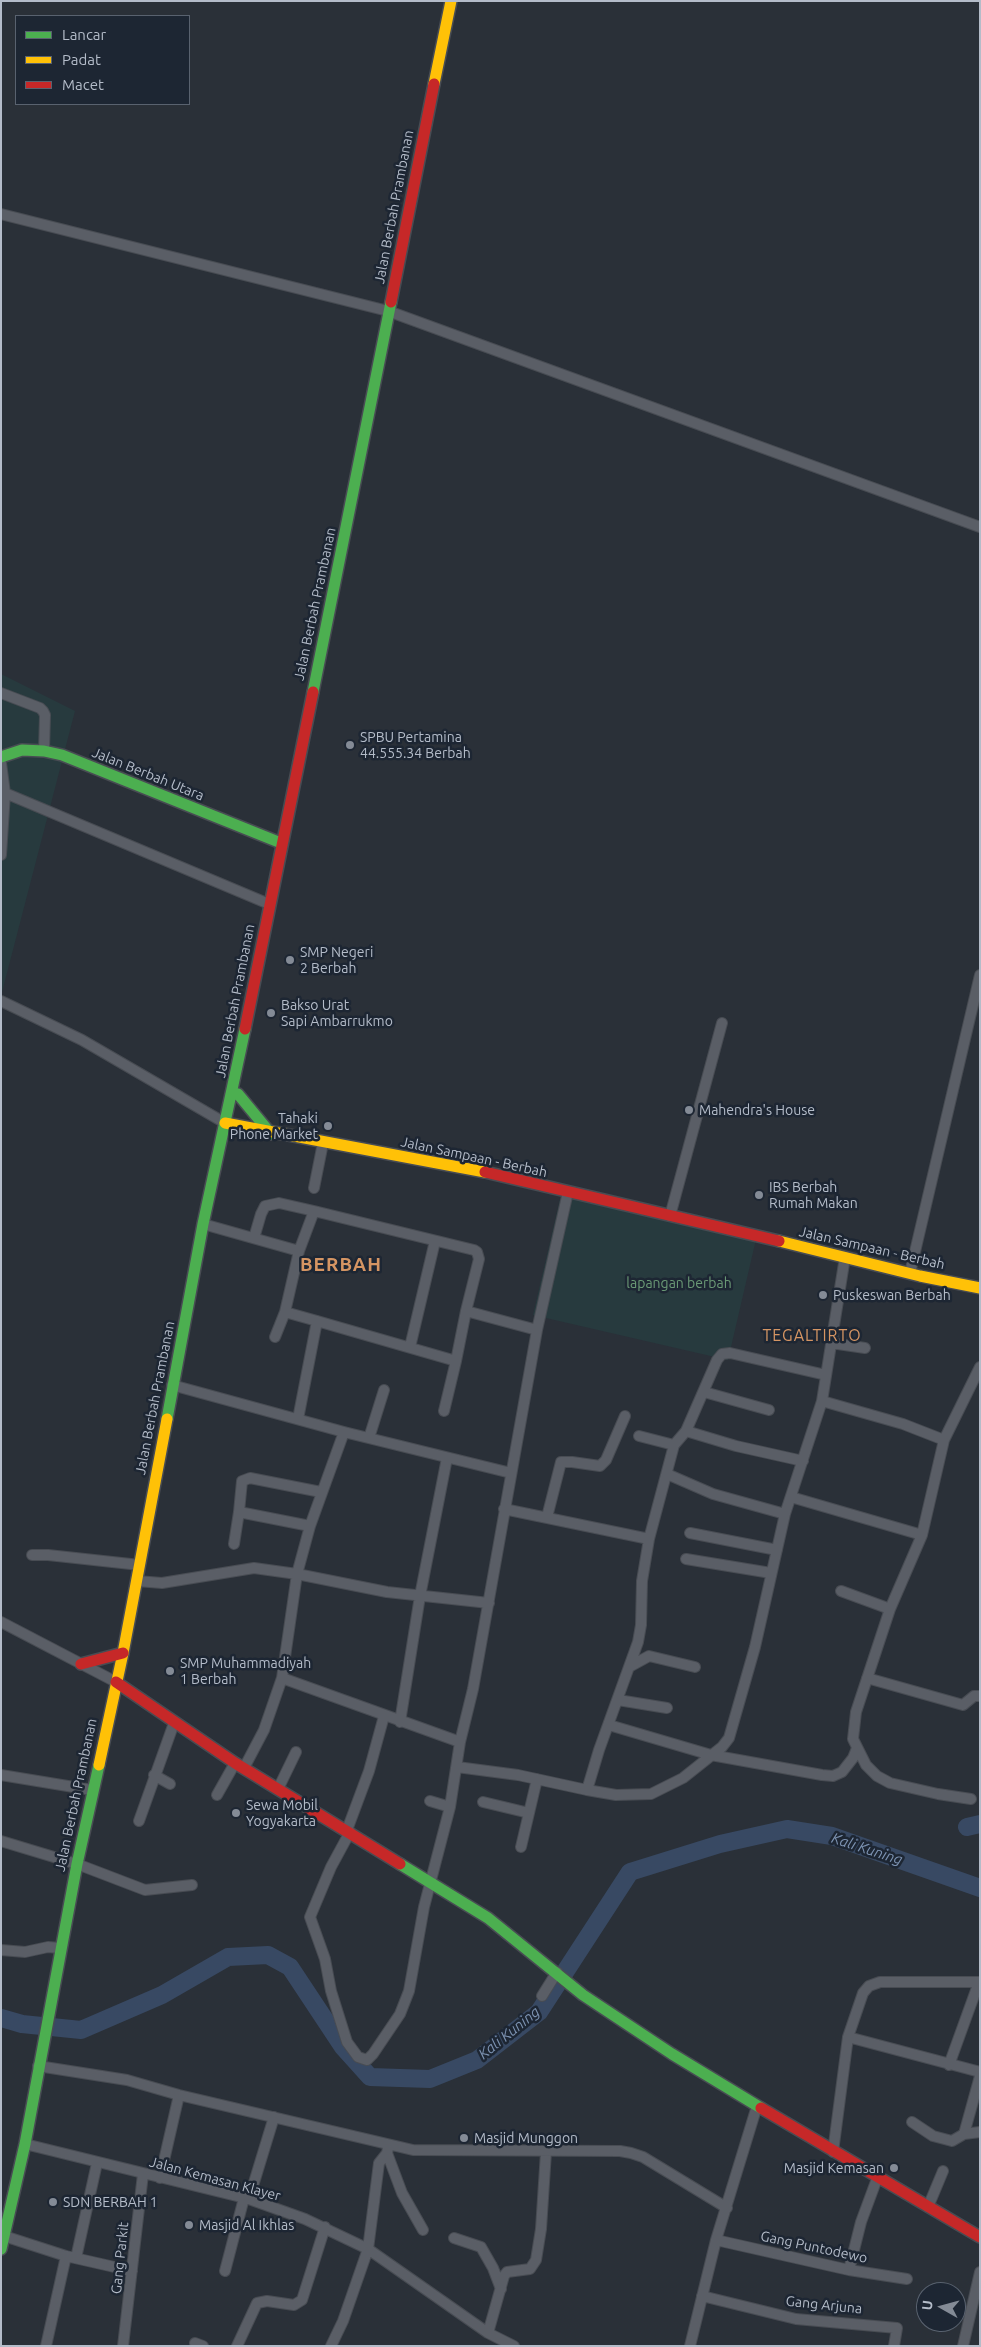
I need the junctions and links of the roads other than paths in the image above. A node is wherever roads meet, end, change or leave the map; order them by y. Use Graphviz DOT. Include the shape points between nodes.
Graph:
graph roads {
  1 [pos="451,1"];
  2 [pos="1,214"];
  3 [pos="388,311"];
  4 [pos="980,528"];
  5 [pos="1,693"];
  6 [pos="44,750"];
  7 [pos="2,756"];
  8 [pos="4,793"];
  9 [pos="281,842"];
  10 [pos="1,855"];
  11 [pos="269,904"];
  12 [pos="980,975"];
  13 [pos="1,1001"];
  14 [pos="722,1023"];
  15 [pos="232,1093"];
  16 [pos="225,1123"];
  17 [pos="271,1134"];
  18 [pos="323,1144"];
  19 [pos="314,1188"];
  20 [pos="568,1192"];
  21 [pos="314,1211"];
  22 [pos="670,1216"];
  23 [pos="203,1224"];
  24 [pos="254,1238"];
  25 [pos="435,1241"];
  26 [pos="299,1251"];
  27 [pos="845,1257"];
  28 [pos="910,1274"];
  29 [pos="980,1288"];
  30 [pos="466,1311"];
  31 [pos="285,1312"];
  32 [pos="317,1321"];
  33 [pos="537,1330"];
  34 [pos="275,1337"];
  35 [pos="831,1343"];
  36 [pos="410,1348"];
  37 [pos="864,1348"];
  38 [pos="456,1361"];
  39 [pos="980,1367"];
  40 [pos="826,1375"];
  41 [pos="172,1385"];
  42 [pos="384,1390"];
  43 [pos="704,1392"];
  44 [pos="822,1401"];
  45 [pos="769,1410"];
  46 [pos="444,1411"];
  47 [pos="625,1416"];
  48 [pos="298,1419"];
  49 [pos="344,1432"];
  50 [pos="686,1432"];
  51 [pos="638,1436"];
  52 [pos="369,1438"];
  53 [pos="944,1440"];
  54 [pos="674,1445"];
  55 [pos="448,1458"];
  56 [pos="802,1461"];
  57 [pos="511,1473"];
  58 [pos="667,1474"];
  59 [pos="321,1492"];
  60 [pos="791,1497"];
  61 [pos="504,1509"];
  62 [pos="239,1512"];
  63 [pos="785,1514"];
  64 [pos="547,1517"];
  65 [pos="310,1526"];
  66 [pos="690,1533"];
  67 [pos="922,1535"];
  68 [pos="650,1539"];
  69 [pos="234,1544"];
  70 [pos="777,1550"];
  71 [pos="32,1555"];
  72 [pos="686,1559"];
  73 [pos="140,1565"];
  74 [pos="771,1573"];
  75 [pos="298,1574"];
  76 [pos="137,1581"];
  77 [pos="841,1591"];
  78 [pos="420,1596"];
  79 [pos="489,1603"];
  80 [pos="890,1609"];
  81 [pos="1,1622"];
  82 [pos="123,1653"];
  83 [pos="81,1664"];
  84 [pos="629,1667"];
  85 [pos="695,1668"];
  86 [pos="282,1678"];
  87 [pos="867,1678"];
  88 [pos="116,1682"];
  89 [pos="980,1696"];
  90 [pos="618,1700"];
  91 [pos="667,1708"];
  92 [pos="384,1716"];
  93 [pos="400,1722"];
  94 [pos="174,1723"];
  95 [pos="609,1725"];
  96 [pos="460,1742"];
  97 [pos="857,1748"];
  98 [pos="296,1752"];
  99 [pos="711,1755"];
  100 [pos="240,1765"];
  101 [pos="457,1767"];
  102 [pos="1,1775"];
  103 [pos="154,1775"];
  104 [pos="537,1779"];
  105 [pos="170,1784"];
  106 [pos="278,1788"];
  107 [pos="92,1790"];
  108 [pos="587,1790"];
  109 [pos="217,1795"];
  110 [pos="971,1799"];
  111 [pos="430,1801"];
  112 [pos="483,1802"];
  113 [pos="450,1807"];
  114 [pos="529,1813"];
  115 [pos="139,1821"];
  116 [pos="348,1831"];
  117 [pos="1,1841"];
  118 [pos="521,1847"];
  119 [pos="77,1864"];
  120 [pos="431,1882"];
  121 [pos="192,1884"];
  122 [pos="60,1948"];
  123 [pos="1,1950"];
  124 [pos="557,1972"];
  125 [pos="979,1982"];
  126 [pos="542,1996"];
  127 [pos="848,2037"];
  128 [pos="949,2065"];
  129 [pos="38,2066"];
  130 [pos="980,2074"];
  131 [pos="179,2095"];
  132 [pos="757,2106"];
  133 [pos="274,2117"];
  134 [pos="912,2122"];
  135 [pos="980,2132"];
  136 [pos="964,2134"];
  137 [pos="25,2144"];
  138 [pos="388,2149"];
  139 [pos="546,2152"];
  140 [pos="833,2152"];
  141 [pos="97,2163"];
  142 [pos="943,2171"];
  143 [pos="144,2174"];
  144 [pos="878,2176"];
  145 [pos="160,2178"];
  146 [pos="247,2198"];
  147 [pos="928,2207"];
  148 [pos="727,2208"];
  149 [pos="325,2227"];
  150 [pos="423,2230"];
  151 [pos="4,2236"];
  152 [pos="980,2237"];
  153 [pos="454,2238"];
  154 [pos="716,2240"];
  155 [pos="1,2248"];
  156 [pos="368,2249"];
  157 [pos="71,2257"];
  158 [pos="849,2270"];
  159 [pos="132,2271"];
  160 [pos="225,2271"];
  161 [pos="980,2272"];
  162 [pos="907,2279"];
  163 [pos="501,2288"];
  164 [pos="702,2296"];
  165 [pos="488,2334"];
  166 [pos="46,2346"];
  167 [pos="123,2346"];
  168 [pos="238,2346"];
  169 [pos="332,2346"];
  170 [pos="514,2346"];
  171 [pos="690,2346"];
  172 [pos="894,2346"];
  173 [pos="963,2346"];
  1 -- 3 [label="main road, Jalan Berbah Prambanan"];
  2 -- 3 [label="street"];
  3 -- 4 [label="street"];
  3 -- 9 [label="main road, Jalan Berbah Prambanan"];
  5 -- 6 [label="street" via="43,711"];
  6 -- 7 [label="main road, Jalan Berbah Utara" via="22,750"];
  6 -- 9 [label="main road, Jalan Berbah Utara"];
  7 -- 8 [label="street"];
  8 -- 10 [label="street"];
  8 -- 11 [label="street"];
  9 -- 11 [label="main road, Jalan Berbah Prambanan"];
  11 -- 15 [label="main road, Jalan Berbah Prambanan"];
  12 -- 28 [label="street"];
  13 -- 16 [label="street" via="82,1040"];
  14 -- 22 [label="street"];
  15 -- 16 [label="main road, Jalan Berbah Prambanan"];
  15 -- 17 [label="main road" via="238,1094"];
  16 -- 17 [label="main road, Jalan Sampaan - Berbah"];
  16 -- 23 [label="main road, Jalan Berbah Prambanan"];
  17 -- 18 [label="main road, Jalan Sampaan - Berbah"];
  18 -- 19 [label="street"];
  18 -- 20 [label="main road, Jalan Sampaan - Berbah" via="438,1163"];
  20 -- 22 [label="main road, Jalan Sampaan - Berbah"];
  20 -- 33 [label="street"];
  21 -- 24 [label="street" via="279,1203 266,1206"];
  21 -- 25 [label="street"];
  21 -- 26 [label="street"];
  22 -- 27 [label="main road, Jalan Sampaan - Berbah"];
  23 -- 24 [label="street"];
  23 -- 41 [label="main road, Jalan Berbah Prambanan"];
  24 -- 26 [label="street"];
  25 -- 30 [label="street" via="479,1254"];
  25 -- 36 [label="street"];
  26 -- 31 [label="street"];
  27 -- 28 [label="main road, Jalan Sampaan - Berbah"];
  27 -- 35 [label="street"];
  28 -- 29 [label="main road, Jalan Sampaan - Berbah"];
  30 -- 33 [label="street"];
  30 -- 38 [label="street"];
  31 -- 32 [label="street"];
  31 -- 34 [label="street"];
  32 -- 36 [label="street"];
  32 -- 48 [label="street"];
  33 -- 57 [label="street"];
  35 -- 37 [label="street"];
  35 -- 40 [label="street"];
  36 -- 38 [label="street"];
  38 -- 46 [label="street"];
  39 -- 53 [label="street"];
  40 -- 43 [label="street" via="730,1353 722,1354"];
  40 -- 44 [label="street"];
  41 -- 48 [label="street"];
  41 -- 73 [label="main road, Jalan Berbah Prambanan"];
  42 -- 52 [label="street"];
  43 -- 45 [label="street"];
  43 -- 50 [label="street"];
  44 -- 53 [label="street" via="904,1424"];
  44 -- 56 [label="street"];
  47 -- 64 [label="street" via="606,1460 600,1466 561,1462"];
  48 -- 49 [label="street"];
  49 -- 52 [label="street"];
  49 -- 59 [label="street"];
  50 -- 54 [label="street"];
  50 -- 56 [label="street"];
  51 -- 54 [label="street"];
  52 -- 55 [label="street"];
  53 -- 67 [label="street"];
  54 -- 58 [label="street"];
  55 -- 57 [label="street"];
  55 -- 78 [label="street"];
  56 -- 60 [label="street"];
  57 -- 61 [label="street"];
  58 -- 63 [label="street" via="713,1494"];
  58 -- 68 [label="street"];
  59 -- 62 [label="street" via="245,1479 242,1481"];
  59 -- 65 [label="street"];
  60 -- 63 [label="street"];
  60 -- 67 [label="street"];
  61 -- 64 [label="street"];
  61 -- 79 [label="street"];
  62 -- 65 [label="street"];
  62 -- 69 [label="street"];
  63 -- 70 [label="street"];
  64 -- 68 [label="street"];
  65 -- 75 [label="street"];
  66 -- 70 [label="street"];
  67 -- 80 [label="street"];
  68 -- 84 [label="street" via="642,1581 641,1626"];
  70 -- 74 [label="street"];
  71 -- 73 [label="street"];
  72 -- 74 [label="street"];
  73 -- 76 [label="main road, Jalan Berbah Prambanan"];
  74 -- 99 [label="street" via="755,1648 729,1738"];
  75 -- 76 [label="street" via="254,1568 162,1583"];
  75 -- 78 [label="street"];
  75 -- 86 [label="street"];
  76 -- 82 [label="main road, Jalan Berbah Prambanan"];
  77 -- 80 [label="street"];
  78 -- 79 [label="street"];
  78 -- 93 [label="street"];
  79 -- 96 [label="street"];
  80 -- 87 [label="street"];
  81 -- 83 [label="street"];
  82 -- 83 [label="main road"];
  82 -- 88 [label="main road, Jalan Berbah Prambanan"];
  83 -- 88 [label="street"];
  84 -- 85 [label="street" via="649,1656"];
  84 -- 90 [label="street"];
  86 -- 92 [label="street"];
  86 -- 100 [label="street" via="264,1730"];
  87 -- 89 [label="street" via="963,1705 974,1696"];
  87 -- 97 [label="street" via="856,1712 854,1739"];
  88 -- 94 [label="main road"];
  88 -- 107 [label="main road, Jalan Berbah Prambanan"];
  90 -- 91 [label="street"];
  90 -- 95 [label="street"];
  92 -- 93 [label="street"];
  92 -- 116 [label="street"];
  93 -- 96 [label="street"];
  94 -- 100 [label="main road"];
  94 -- 103 [label="street"];
  95 -- 99 [label="street"];
  95 -- 108 [label="street"];
  96 -- 101 [label="street"];
  97 -- 99 [label="street" via="842,1772 833,1776"];
  97 -- 110 [label="street" via="866,1766 890,1783"];
  98 -- 106 [label="street"];
  99 -- 108 [label="street" via="683,1778 651,1794 616,1795"];
  100 -- 106 [label="main road"];
  100 -- 109 [label="street"];
  101 -- 104 [label="street"];
  101 -- 113 [label="street"];
  102 -- 107 [label="street"];
  103 -- 105 [label="street"];
  103 -- 115 [label="street"];
  104 -- 108 [label="street"];
  104 -- 114 [label="street"];
  106 -- 116 [label="main road"];
  107 -- 119 [label="main road, Jalan Berbah Prambanan"];
  111 -- 113 [label="street"];
  112 -- 114 [label="street"];
  113 -- 120 [label="street"];
  114 -- 118 [label="street"];
  116 -- 120 [label="main road"];
  116 -- 120 [label="street" via="310,1917 347,2042 358,2057 367,2060 373,2054 400,2014 409,1991"];
  117 -- 119 [label="street"];
  119 -- 121 [label="street" via="144,1890"];
  119 -- 122 [label="main road, Jalan Berbah Prambanan"];
  120 -- 124 [label="main road" via="488,1918"];
  122 -- 123 [label="street" via="25,1952"];
  122 -- 129 [label="main road, Jalan Berbah Prambanan"];
  124 -- 126 [label="street"];
  124 -- 132 [label="main road" via="583,1995"];
  125 -- 127 [label="street" via="880,1982 869,1986 863,1993"];
  125 -- 128 [label="street"];
  127 -- 128 [label="street"];
  127 -- 140 [label="street"];
  128 -- 130 [label="street"];
  129 -- 131 [label="street" via="127,2080"];
  129 -- 137 [label="main road, Jalan Berbah Prambanan"];
  130 -- 136 [label="street"];
  131 -- 133 [label="street"];
  131 -- 145 [label="street"];
  132 -- 140 [label="main road"];
  132 -- 148 [label="street"];
  133 -- 138 [label="street"];
  133 -- 146 [label="street"];
  134 -- 136 [label="street" via="933,2136 952,2142"];
  135 -- 136 [label="street"];
  137 -- 141 [label="street, Jalan Kemasan Klayer"];
  137 -- 151 [label="main road, Jalan Berbah Prambanan"];
  138 -- 139 [label="street"];
  138 -- 150 [label="street" via="402,2193"];
  138 -- 156 [label="street" via="379,2164"];
  139 -- 148 [label="street" via="620,2151 644,2157"];
  139 -- 163 [label="street" via="536,2260 530,2269 508,2272"];
  140 -- 144 [label="main road"];
  141 -- 143 [label="street, Jalan Kemasan Klayer"];
  141 -- 157 [label="street"];
  142 -- 147 [label="street"];
  143 -- 145 [label="street, Jalan Kemasan Klayer"];
  143 -- 159 [label="street, Gang Parkit"];
  144 -- 147 [label="main road"];
  144 -- 158 [label="street" via="861,2222"];
  145 -- 146 [label="street, Jalan Kemasan Klayer"];
  146 -- 149 [label="street, Jalan Kemasan Klayer"];
  146 -- 160 [label="street"];
  147 -- 152 [label="main road"];
  148 -- 154 [label="street"];
  149 -- 156 [label="street, Jalan Kemasan Klayer"];
  149 -- 168 [label="street" via="302,2300 294,2305 267,2301 257,2304"];
  151 -- 155 [label="main road, Jalan Berbah Prambanan"];
  151 -- 157 [label="street"];
  153 -- 163 [label="street" via="481,2247"];
  154 -- 158 [label="street, Gang Puntodewo"];
  154 -- 164 [label="street"];
  156 -- 165 [label="street, Jalan Kemasan Klayer"];
  156 -- 169 [label="street"];
  157 -- 159 [label="street"];
  157 -- 166 [label="street"];
  158 -- 162 [label="street, Gang Puntodewo"];
  159 -- 167 [label="street, Gang Parkit"];
  161 -- 173 [label="street"];
  163 -- 165 [label="street"];
  164 -- 171 [label="street"];
  164 -- 172 [label="street, Gang Arjuna" via="796,2319 897,2328"];
  165 -- 170 [label="street, Jalan Kemasan Klayer"];
}
